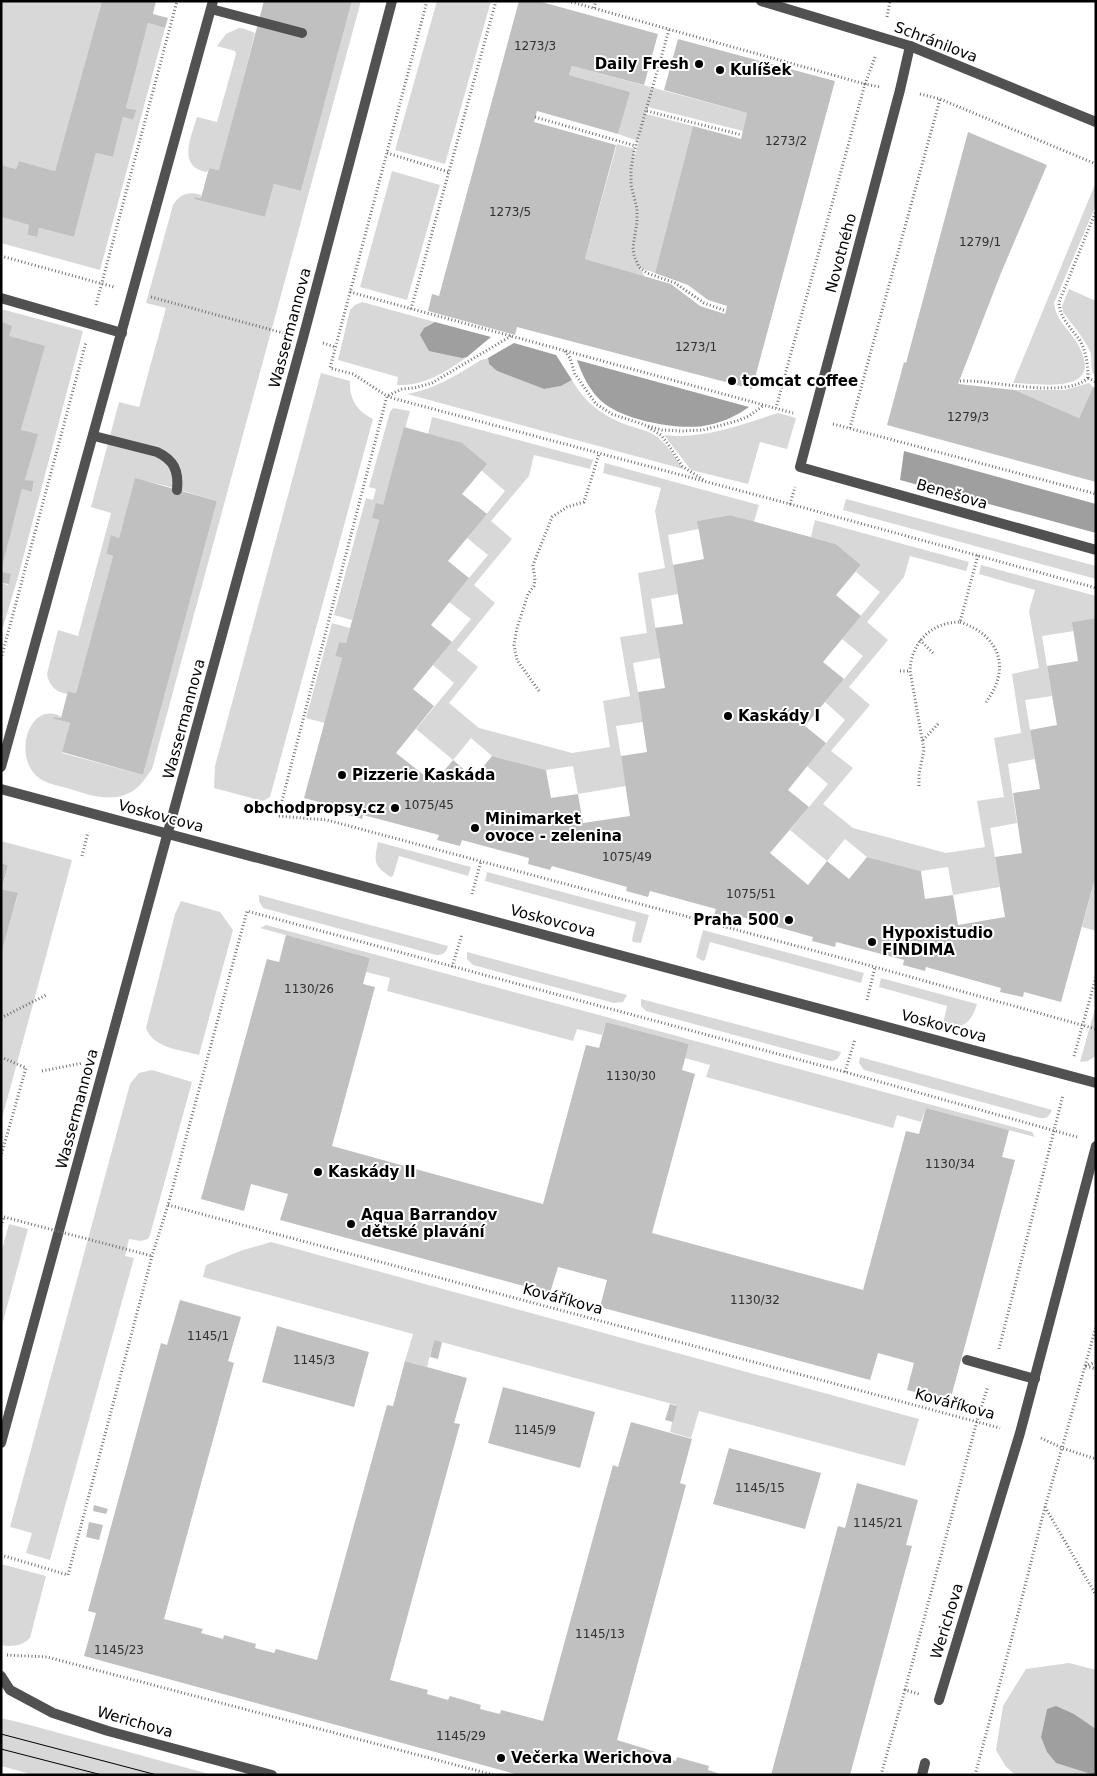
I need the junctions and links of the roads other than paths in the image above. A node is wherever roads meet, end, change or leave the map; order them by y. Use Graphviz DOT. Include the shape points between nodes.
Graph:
graph roads {
  1 [pos="392,1"];
  2 [pos="762,1"];
  3 [pos="212,5"];
  4 [pos="302,33"];
  5 [pos="910,46"];
  6 [pos="1096,122"];
  7 [pos="1,298"];
  8 [pos="122,333"];
  9 [pos="94,436"];
  10 [pos="800,467"];
  11 [pos="177,490"];
  12 [pos="1096,550"];
  13 [pos="1,766"];
  14 [pos="1,789"];
  15 [pos="168,833"];
  16 [pos="1096,1083"];
  17 [pos="1096,1146"];
  18 [pos="967,1360"];
  19 [pos="1035,1379"];
  20 [pos="1,1443"];
  21 [pos="1,1676"];
  22 [pos="939,1700"];
  23 [pos="925,1763"];
  24 [pos="272,1775"];
  25 [pos="922,1775"];
  1 -- 15 [label="street, Wassermannova"];
  2 -- 5 [label="street, Schránilova"];
  3 -- 4 [label="street"];
  3 -- 8 [label="street"];
  5 -- 6 [label="street, Schránilova"];
  5 -- 10 [label="street, Novotného"];
  7 -- 8 [label="street"];
  8 -- 9 [label="street"];
  9 -- 11 [label="street" via="165,456 176,467"];
  9 -- 13 [label="street"];
  10 -- 12 [label="street, Benešova"];
  14 -- 15 [label="street, Voskovcova"];
  15 -- 16 [label="street, Voskovcova"];
  15 -- 20 [label="street, Wassermannova"];
  17 -- 19 [label="street"];
  18 -- 19 [label="street"];
  19 -- 22 [label="street, Werichova"];
  21 -- 24 [label="street, Werichova" via="10,1690 53,1713"];
  23 -- 25 [label="street"];
}
